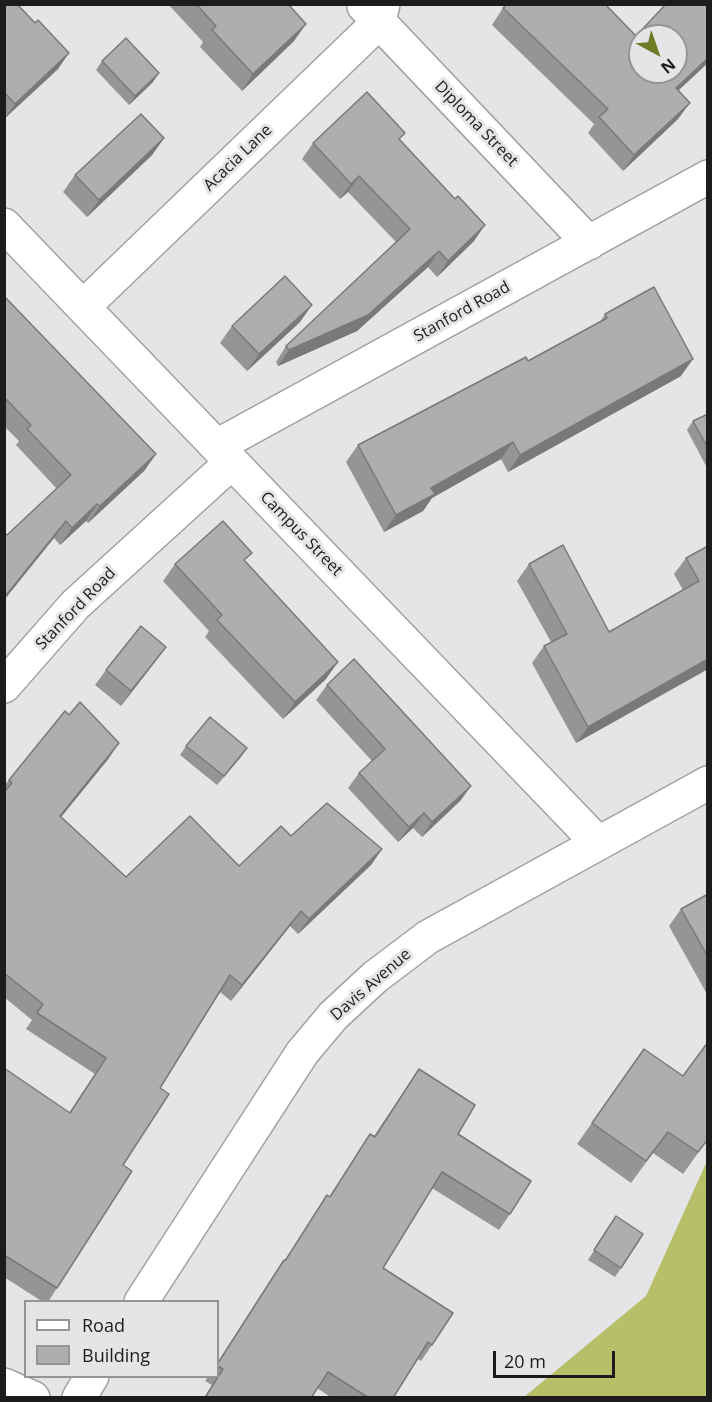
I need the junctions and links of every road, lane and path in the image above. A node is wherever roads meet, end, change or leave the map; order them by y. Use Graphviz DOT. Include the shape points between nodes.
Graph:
graph roads {
  1 [pos="375,10"];
  2 [pos="708,177"];
  3 [pos="4,225"];
  4 [pos="589,243"];
  5 [pos="83,307"];
  6 [pos="224,454"];
  7 [pos="4,686"];
  8 [pos="708,783"];
  9 [pos="598,843"];
  10 [pos="142,1300"];
  11 [pos="91,1378"];
  12 [pos="4,1385"];
  13 [pos="33,1398"];
  14 [pos="79,1398"];
  1 -- 4 [label="street, Diploma Street"];
  1 -- 5 [label="street, Acacia Lane"];
  2 -- 4 [label="street, Stanford Road"];
  3 -- 5 [label="street, Campus Street"];
  4 -- 6 [label="street, Stanford Road"];
  5 -- 6 [label="street, Campus Street"];
  6 -- 7 [label="street, Stanford Road" via="75,605"];
  6 -- 9 [label="street, Campus Street"];
  8 -- 9 [label="street, Davis Avenue"];
  9 -- 10 [label="street, Davis Avenue" via="428,937 375,977 333,1016 302,1053"];
  11 -- 14 [label="street"];
  12 -- 13 [label="street"];
}
